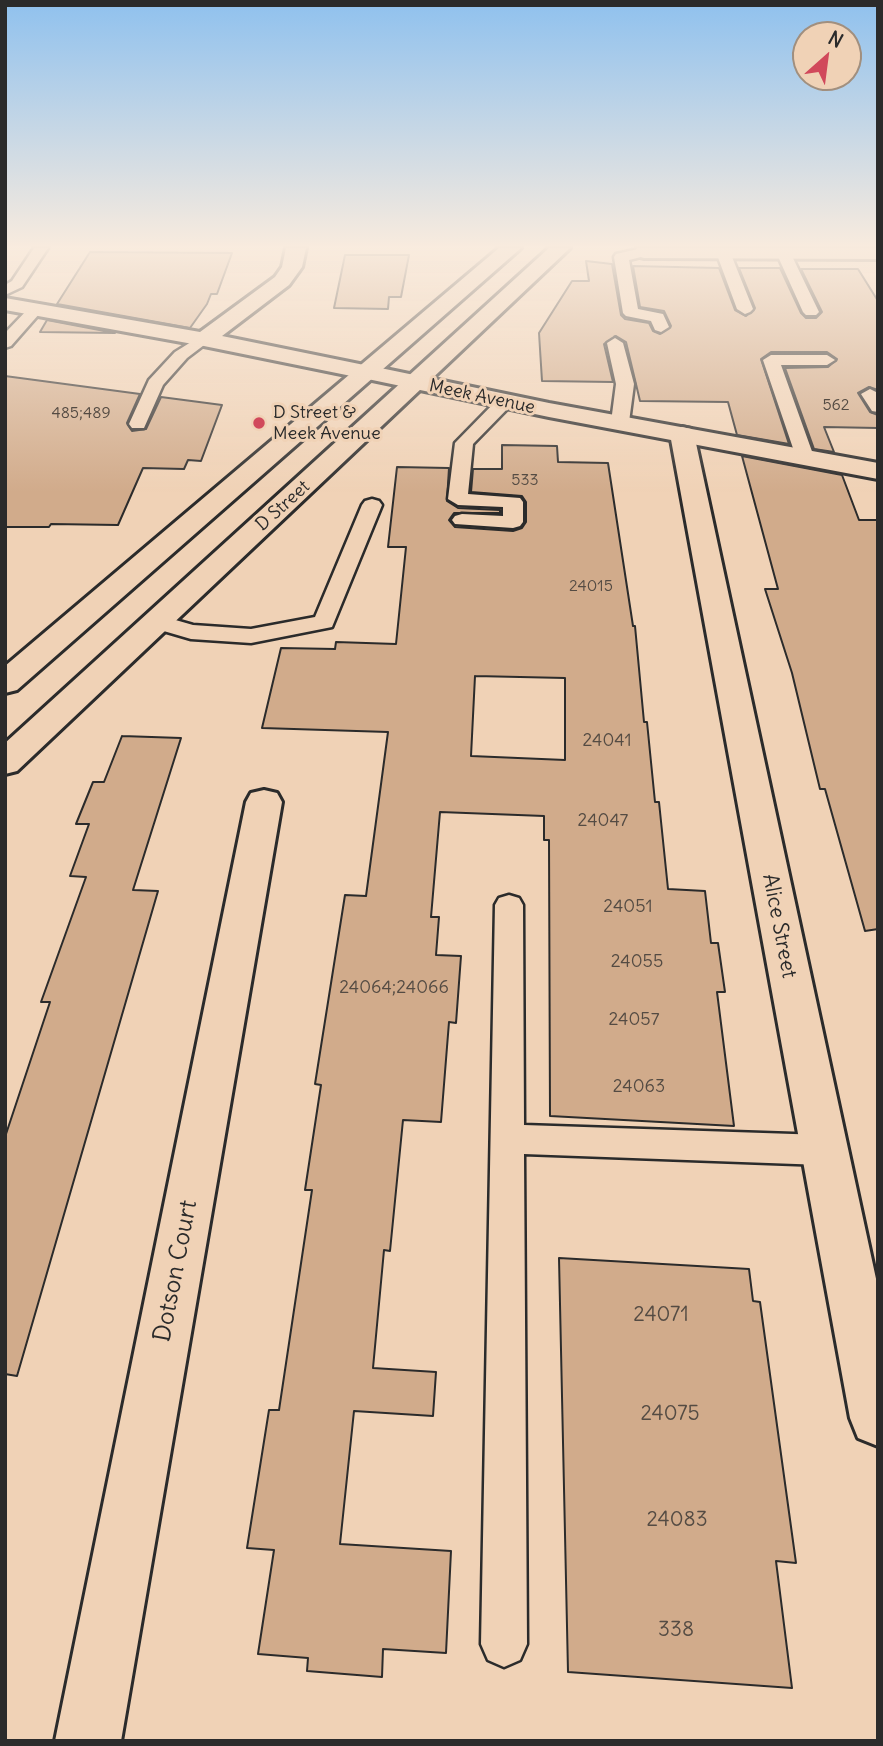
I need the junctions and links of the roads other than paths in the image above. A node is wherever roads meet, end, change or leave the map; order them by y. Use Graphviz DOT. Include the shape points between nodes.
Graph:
graph roads {
  1 [pos="149,329"];
  2 [pos="217,329"];
  3 [pos="416,329"];
  4 [pos="475,329"];
  5 [pos="204,339"];
  6 [pos="615,343"];
  7 [pos="827,360"];
  8 [pos="366,372"];
  9 [pos="418,383"];
  10 [pos="505,402"];
  11 [pos="620,422"];
  12 [pos="138,424"];
  13 [pos="682,434"];
  14 [pos="805,457"];
  15 [pos="878,471"];
  16 [pos="372,505"];
  17 [pos="462,520"];
  18 [pos="158,622"];
  19 [pos="5,683"];
  20 [pos="5,764"];
  21 [pos="264,802"];
  22 [pos="509,905"];
  23 [pos="507,1139"];
  24 [pos="823,1150"];
  25 [pos="878,1418"];
  26 [pos="504,1644"];
  27 [pos="88,1741"];
  1 -- 5 [label="street, Meek Avenue"];
  2 -- 5 [label="street"];
  3 -- 8 [label="street"];
  4 -- 9 [label="street, D Street"];
  5 -- 8 [label="street, Meek Avenue"];
  5 -- 12 [label="lane" via="181,355 155,384"];
  6 -- 11 [label="lane" via="625,384"];
  7 -- 14 [label="lane" via="771,360"];
  8 -- 9 [label="street, Meek Avenue"];
  8 -- 19 [label="street"];
  9 -- 10 [label="street, Meek Avenue"];
  9 -- 18 [label="street, D Street"];
  10 -- 11 [label="street, Meek Avenue"];
  10 -- 17 [label="lane" via="464,443 458,499 513,502 513,522"];
  11 -- 13 [label="street, Meek Avenue"];
  13 -- 14 [label="street, Meek Avenue"];
  13 -- 24 [label="street, Alice Street"];
  14 -- 15 [label="street, Meek Avenue"];
  16 -- 18 [label="lane" via="324,622 251,636 191,632"];
  18 -- 20 [label="street, D Street"];
  21 -- 27 [label="street, Dotson Court"];
  22 -- 23 [label="lane"];
  23 -- 24 [label="lane"];
  23 -- 26 [label="lane"];
  24 -- 25 [label="street, Alice Street"];
}
